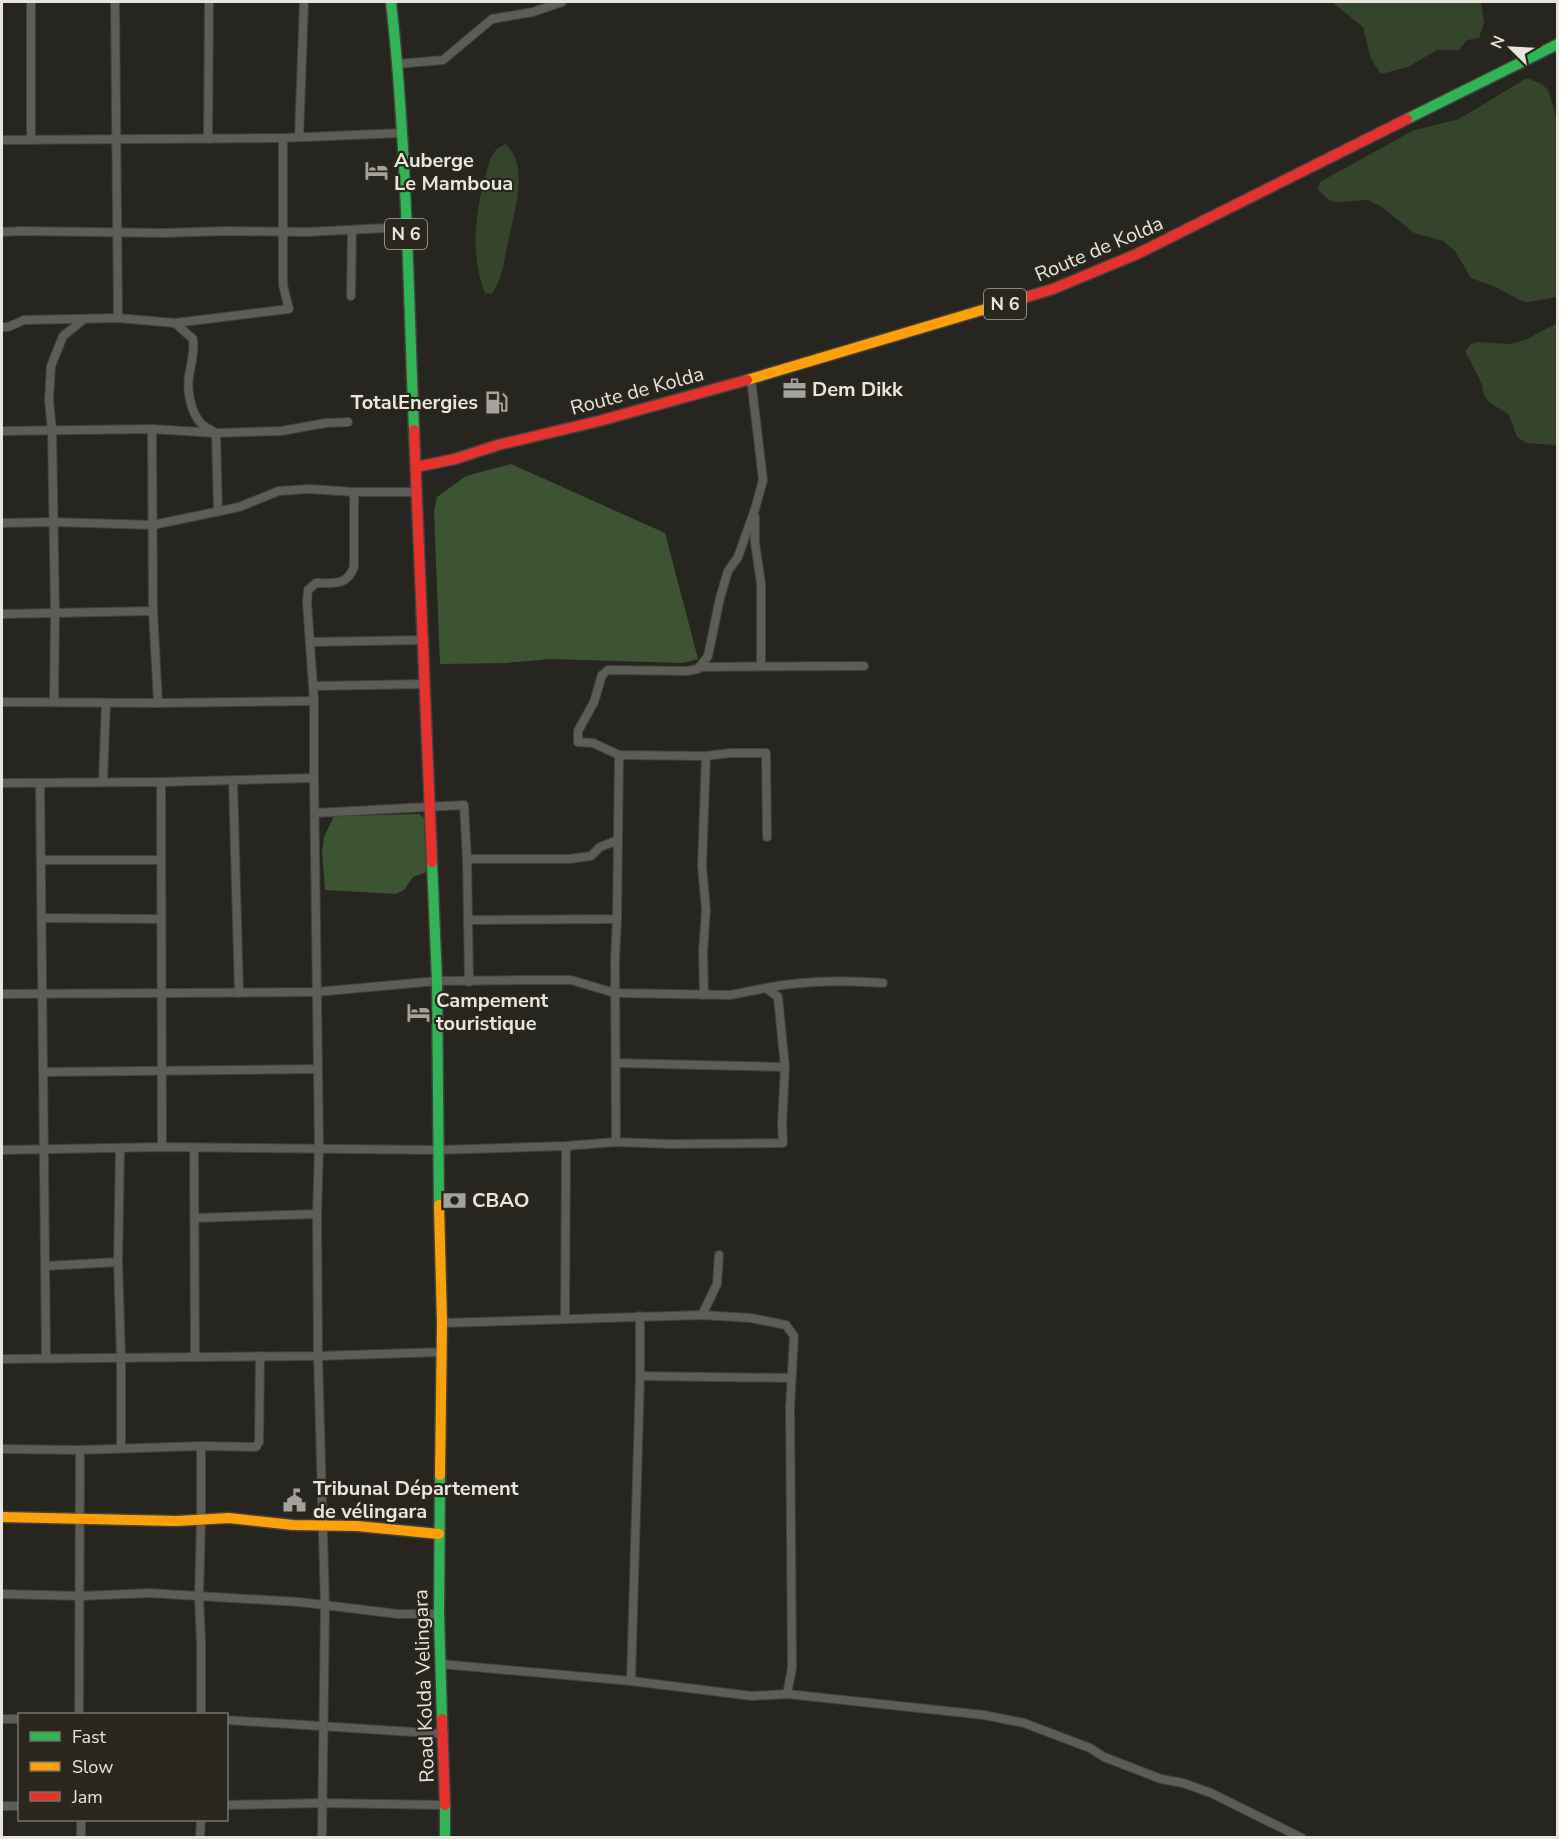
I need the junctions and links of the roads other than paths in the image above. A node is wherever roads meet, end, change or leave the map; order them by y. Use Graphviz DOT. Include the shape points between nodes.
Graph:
graph roads {
  1 [pos="31,2"];
  2 [pos="115,2"];
  3 [pos="209,2"];
  4 [pos="304,2"];
  5 [pos="391,2"];
  6 [pos="562,2"];
  7 [pos="1557,44"];
  8 [pos="398,64"];
  9 [pos="402,134"];
  10 [pos="299,137"];
  11 [pos="283,138"];
  12 [pos="208,139"];
  13 [pos="2,140"];
  14 [pos="31,140"];
  15 [pos="117,140"];
  16 [pos="406,227"];
  17 [pos="352,230"];
  18 [pos="283,231"];
  19 [pos="2,232"];
  20 [pos="118,232"];
  21 [pos="351,296"];
  22 [pos="118,318"];
  23 [pos="82,320"];
  24 [pos="176,323"];
  25 [pos="2,327"];
  26 [pos="751,380"];
  27 [pos="348,422"];
  28 [pos="152,429"];
  29 [pos="2,431"];
  30 [pos="52,431"];
  31 [pos="216,433"];
  32 [pos="416,467"];
  33 [pos="354,492"];
  34 [pos="418,492"];
  35 [pos="755,509"];
  36 [pos="218,511"];
  37 [pos="53,522"];
  38 [pos="2,523"];
  39 [pos="153,525"];
  40 [pos="153,611"];
  41 [pos="55,613"];
  42 [pos="2,614"];
  43 [pos="424,640"];
  44 [pos="311,642"];
  45 [pos="761,666"];
  46 [pos="864,666"];
  47 [pos="700,667"];
  48 [pos="425,684"];
  49 [pos="314,686"];
  50 [pos="314,701"];
  51 [pos="2,702"];
  52 [pos="54,702"];
  53 [pos="106,703"];
  54 [pos="158,704"];
  55 [pos="619,755"];
  56 [pos="706,756"];
  57 [pos="314,778"];
  58 [pos="103,781"];
  59 [pos="233,781"];
  60 [pos="161,782"];
  61 [pos="2,783"];
  62 [pos="40,783"];
  63 [pos="430,807"];
  64 [pos="315,813"];
  65 [pos="767,837"];
  66 [pos="618,840"];
  67 [pos="468,859"];
  68 [pos="41,860"];
  69 [pos="160,860"];
  70 [pos="42,918"];
  71 [pos="160,919"];
  72 [pos="617,919"];
  73 [pos="468,920"];
  74 [pos="437,981"];
  75 [pos="469,981"];
  76 [pos="883,983"];
  77 [pos="766,988"];
  78 [pos="316,992"];
  79 [pos="239,993"];
  80 [pos="615,993"];
  81 [pos="2,994"];
  82 [pos="43,994"];
  83 [pos="161,994"];
  84 [pos="704,995"];
  85 [pos="617,1063"];
  86 [pos="785,1067"];
  87 [pos="162,1069"];
  88 [pos="317,1069"];
  89 [pos="44,1072"];
  90 [pos="616,1142"];
  91 [pos="566,1146"];
  92 [pos="162,1147"];
  93 [pos="120,1148"];
  94 [pos="194,1148"];
  95 [pos="319,1148"];
  96 [pos="44,1149"];
  97 [pos="2,1150"];
  98 [pos="437,1150"];
  99 [pos="317,1214"];
  100 [pos="195,1218"];
  101 [pos="719,1255"];
  102 [pos="118,1262"];
  103 [pos="45,1266"];
  104 [pos="702,1315"];
  105 [pos="640,1316"];
  106 [pos="565,1319"];
  107 [pos="442,1323"];
  108 [pos="442,1352"];
  109 [pos="195,1356"];
  110 [pos="260,1356"];
  111 [pos="318,1356"];
  112 [pos="46,1357"];
  113 [pos="121,1357"];
  114 [pos="2,1359"];
  115 [pos="640,1377"];
  116 [pos="791,1378"];
  117 [pos="201,1446"];
  118 [pos="2,1449"];
  119 [pos="121,1449"];
  120 [pos="80,1450"];
  121 [pos="2,1517"];
  122 [pos="80,1519"];
  123 [pos="201,1520"];
  124 [pos="322,1525"];
  125 [pos="439,1534"];
  126 [pos="2,1594"];
  127 [pos="81,1596"];
  128 [pos="199,1597"];
  129 [pos="325,1606"];
  130 [pos="439,1614"];
  131 [pos="441,1664"];
  132 [pos="631,1681"];
  133 [pos="787,1694"];
  134 [pos="80,1713"];
  135 [pos="201,1713"];
  136 [pos="2,1719"];
  137 [pos="18,1719"];
  138 [pos="228,1720"];
  139 [pos="325,1725"];
  140 [pos="444,1734"];
  141 [pos="322,1803"];
  142 [pos="228,1805"];
  143 [pos="445,1805"];
  144 [pos="2,1806"];
  145 [pos="18,1806"];
  146 [pos="81,1821"];
  147 [pos="201,1821"];
  148 [pos="81,1838"];
  149 [pos="200,1838"];
  150 [pos="322,1838"];
  151 [pos="445,1838"];
  152 [pos="1302,1838"];
  1 -- 14 [label="street"];
  2 -- 15 [label="street"];
  3 -- 12 [label="street"];
  4 -- 10 [label="street"];
  5 -- 8 [label="main road, N 6"];
  6 -- 8 [label="street" via="492,19 443,60"];
  7 -- 26 [label="main road, Route de Kolda / N 6" via="1137,254 1034,296"];
  8 -- 9 [label="main road, N 6"];
  9 -- 10 [label="street"];
  9 -- 16 [label="main road, N 6"];
  10 -- 11 [label="street"];
  11 -- 12 [label="street"];
  11 -- 18 [label="street"];
  12 -- 15 [label="street"];
  13 -- 14 [label="street"];
  14 -- 15 [label="street"];
  15 -- 20 [label="street"];
  16 -- 17 [label="street"];
  16 -- 32 [label="main road, N 6"];
  17 -- 18 [label="street"];
  17 -- 21 [label="street"];
  18 -- 20 [label="street"];
  18 -- 24 [label="street" via="283,285 289,309"];
  19 -- 20 [label="street"];
  20 -- 22 [label="street"];
  22 -- 23 [label="street"];
  22 -- 24 [label="street"];
  23 -- 25 [label="street" via="24,320"];
  23 -- 30 [label="street" via="63,336 51,366"];
  24 -- 31 [label="street" via="193,339 189,378 192,407 200,423"];
  26 -- 32 [label="main road, Route de Kolda / N 6"];
  26 -- 35 [label="street" via="763,480"];
  27 -- 31 [label="street" via="281,431"];
  28 -- 30 [label="street"];
  28 -- 31 [label="street"];
  28 -- 39 [label="street"];
  29 -- 30 [label="street"];
  30 -- 37 [label="street"];
  31 -- 36 [label="street"];
  32 -- 34 [label="main road, Road Kolda Velingara"];
  33 -- 34 [label="street"];
  33 -- 36 [label="street" via="279,491"];
  33 -- 44 [label="street" via="354,567 345,580 316,583 308,591"];
  34 -- 43 [label="main road, Road Kolda Velingara"];
  35 -- 45 [label="street" via="761,583"];
  35 -- 47 [label="street" via="738,557 728,571 708,656"];
  36 -- 39 [label="street"];
  37 -- 38 [label="street"];
  37 -- 39 [label="street"];
  37 -- 41 [label="street"];
  39 -- 40 [label="street"];
  40 -- 41 [label="street"];
  40 -- 54 [label="street"];
  41 -- 42 [label="street"];
  41 -- 52 [label="street"];
  43 -- 44 [label="street"];
  43 -- 48 [label="main road, Road Kolda Velingara"];
  44 -- 49 [label="street"];
  45 -- 46 [label="street"];
  45 -- 47 [label="street"];
  47 -- 55 [label="street" via="687,671 608,670 602,675 594,702 578,731 578,742 593,743"];
  48 -- 49 [label="street"];
  48 -- 63 [label="main road, Road Kolda Velingara"];
  49 -- 50 [label="street"];
  50 -- 54 [label="street"];
  50 -- 57 [label="street"];
  51 -- 52 [label="street"];
  52 -- 53 [label="street"];
  53 -- 54 [label="street"];
  53 -- 58 [label="street"];
  55 -- 56 [label="street"];
  55 -- 66 [label="street"];
  56 -- 65 [label="street" via="766,753"];
  56 -- 84 [label="street" via="702,866 706,910"];
  57 -- 59 [label="street"];
  57 -- 64 [label="street"];
  58 -- 60 [label="street"];
  58 -- 62 [label="street"];
  59 -- 60 [label="street"];
  59 -- 79 [label="street"];
  60 -- 69 [label="street"];
  61 -- 62 [label="street"];
  62 -- 68 [label="street"];
  63 -- 64 [label="street"];
  63 -- 67 [label="street" via="464,805"];
  63 -- 74 [label="main road, Road Kolda Velingara"];
  64 -- 78 [label="street"];
  66 -- 67 [label="street" via="600,847 591,856 570,859"];
  66 -- 72 [label="street"];
  67 -- 73 [label="street"];
  68 -- 69 [label="street"];
  68 -- 70 [label="street"];
  69 -- 71 [label="street"];
  70 -- 71 [label="street"];
  70 -- 82 [label="street"];
  71 -- 83 [label="street"];
  72 -- 73 [label="street"];
  72 -- 80 [label="street"];
  73 -- 75 [label="street"];
  74 -- 75 [label="street"];
  74 -- 78 [label="street"];
  74 -- 98 [label="main road, Road Kolda Velingara"];
  75 -- 80 [label="street" via="571,980"];
  76 -- 77 [label="street" via="843,980"];
  77 -- 84 [label="street"];
  77 -- 86 [label="street" via="778,997"];
  78 -- 79 [label="street"];
  78 -- 88 [label="street"];
  79 -- 83 [label="street"];
  80 -- 84 [label="street"];
  80 -- 85 [label="street"];
  81 -- 82 [label="street"];
  82 -- 83 [label="street"];
  82 -- 89 [label="street"];
  83 -- 87 [label="street"];
  85 -- 86 [label="street"];
  85 -- 90 [label="street"];
  86 -- 90 [label="street" via="783,1143"];
  87 -- 88 [label="street"];
  87 -- 89 [label="street"];
  87 -- 92 [label="street"];
  88 -- 95 [label="street"];
  89 -- 96 [label="street"];
  90 -- 91 [label="street"];
  91 -- 98 [label="street"];
  91 -- 106 [label="street"];
  92 -- 93 [label="street"];
  92 -- 94 [label="street"];
  93 -- 96 [label="street"];
  93 -- 102 [label="street"];
  94 -- 95 [label="street"];
  94 -- 100 [label="street"];
  95 -- 98 [label="street"];
  95 -- 99 [label="street"];
  96 -- 97 [label="street"];
  96 -- 103 [label="street"];
  98 -- 107 [label="main road, Road Kolda Velingara"];
  99 -- 100 [label="street"];
  99 -- 111 [label="street"];
  100 -- 109 [label="street"];
  101 -- 104 [label="street" via="717,1284"];
  102 -- 103 [label="street"];
  102 -- 113 [label="street"];
  103 -- 112 [label="street"];
  104 -- 105 [label="street"];
  104 -- 116 [label="street" via="786,1325 794,1336"];
  105 -- 106 [label="street"];
  105 -- 115 [label="street"];
  106 -- 107 [label="street"];
  107 -- 108 [label="main road, Road Kolda Velingara"];
  108 -- 111 [label="street"];
  108 -- 125 [label="main road, Road Kolda Velingara"];
  109 -- 110 [label="street"];
  109 -- 113 [label="street"];
  110 -- 111 [label="street"];
  110 -- 117 [label="street" via="256,1447"];
  111 -- 124 [label="street"];
  112 -- 113 [label="street"];
  112 -- 114 [label="street"];
  113 -- 119 [label="street"];
  115 -- 116 [label="street"];
  115 -- 132 [label="street"];
  116 -- 133 [label="street" via="792,1668"];
  117 -- 119 [label="street"];
  117 -- 123 [label="street"];
  118 -- 120 [label="street"];
  119 -- 120 [label="street"];
  120 -- 122 [label="street"];
  121 -- 122 [label="main road"];
  122 -- 123 [label="main road"];
  122 -- 127 [label="street"];
  123 -- 124 [label="main road"];
  123 -- 128 [label="street"];
  124 -- 125 [label="main road"];
  124 -- 129 [label="street"];
  125 -- 130 [label="main road, Road Kolda Velingara"];
  126 -- 127 [label="street"];
  127 -- 128 [label="street" via="149,1593"];
  127 -- 134 [label="street"];
  128 -- 129 [label="street"];
  128 -- 135 [label="street"];
  129 -- 130 [label="street"];
  129 -- 139 [label="street"];
  130 -- 131 [label="main road, Road Kolda Velingara"];
  131 -- 132 [label="street"];
  131 -- 140 [label="main road, Road Kolda Velingara"];
  132 -- 133 [label="street" via="752,1696"];
  133 -- 152 [label="street" via="984,1714 1024,1723 1161,1779 1211,1793"];
  136 -- 137 [label="street"];
  138 -- 139 [label="street"];
  139 -- 140 [label="street"];
  139 -- 141 [label="street"];
  140 -- 143 [label="main road, Road Kolda Velingara"];
  141 -- 142 [label="street"];
  141 -- 143 [label="street"];
  141 -- 150 [label="street"];
  143 -- 151 [label="main road, Road Kolda Velingara"];
  144 -- 145 [label="street"];
  146 -- 148 [label="street"];
  147 -- 149 [label="street"];
}
